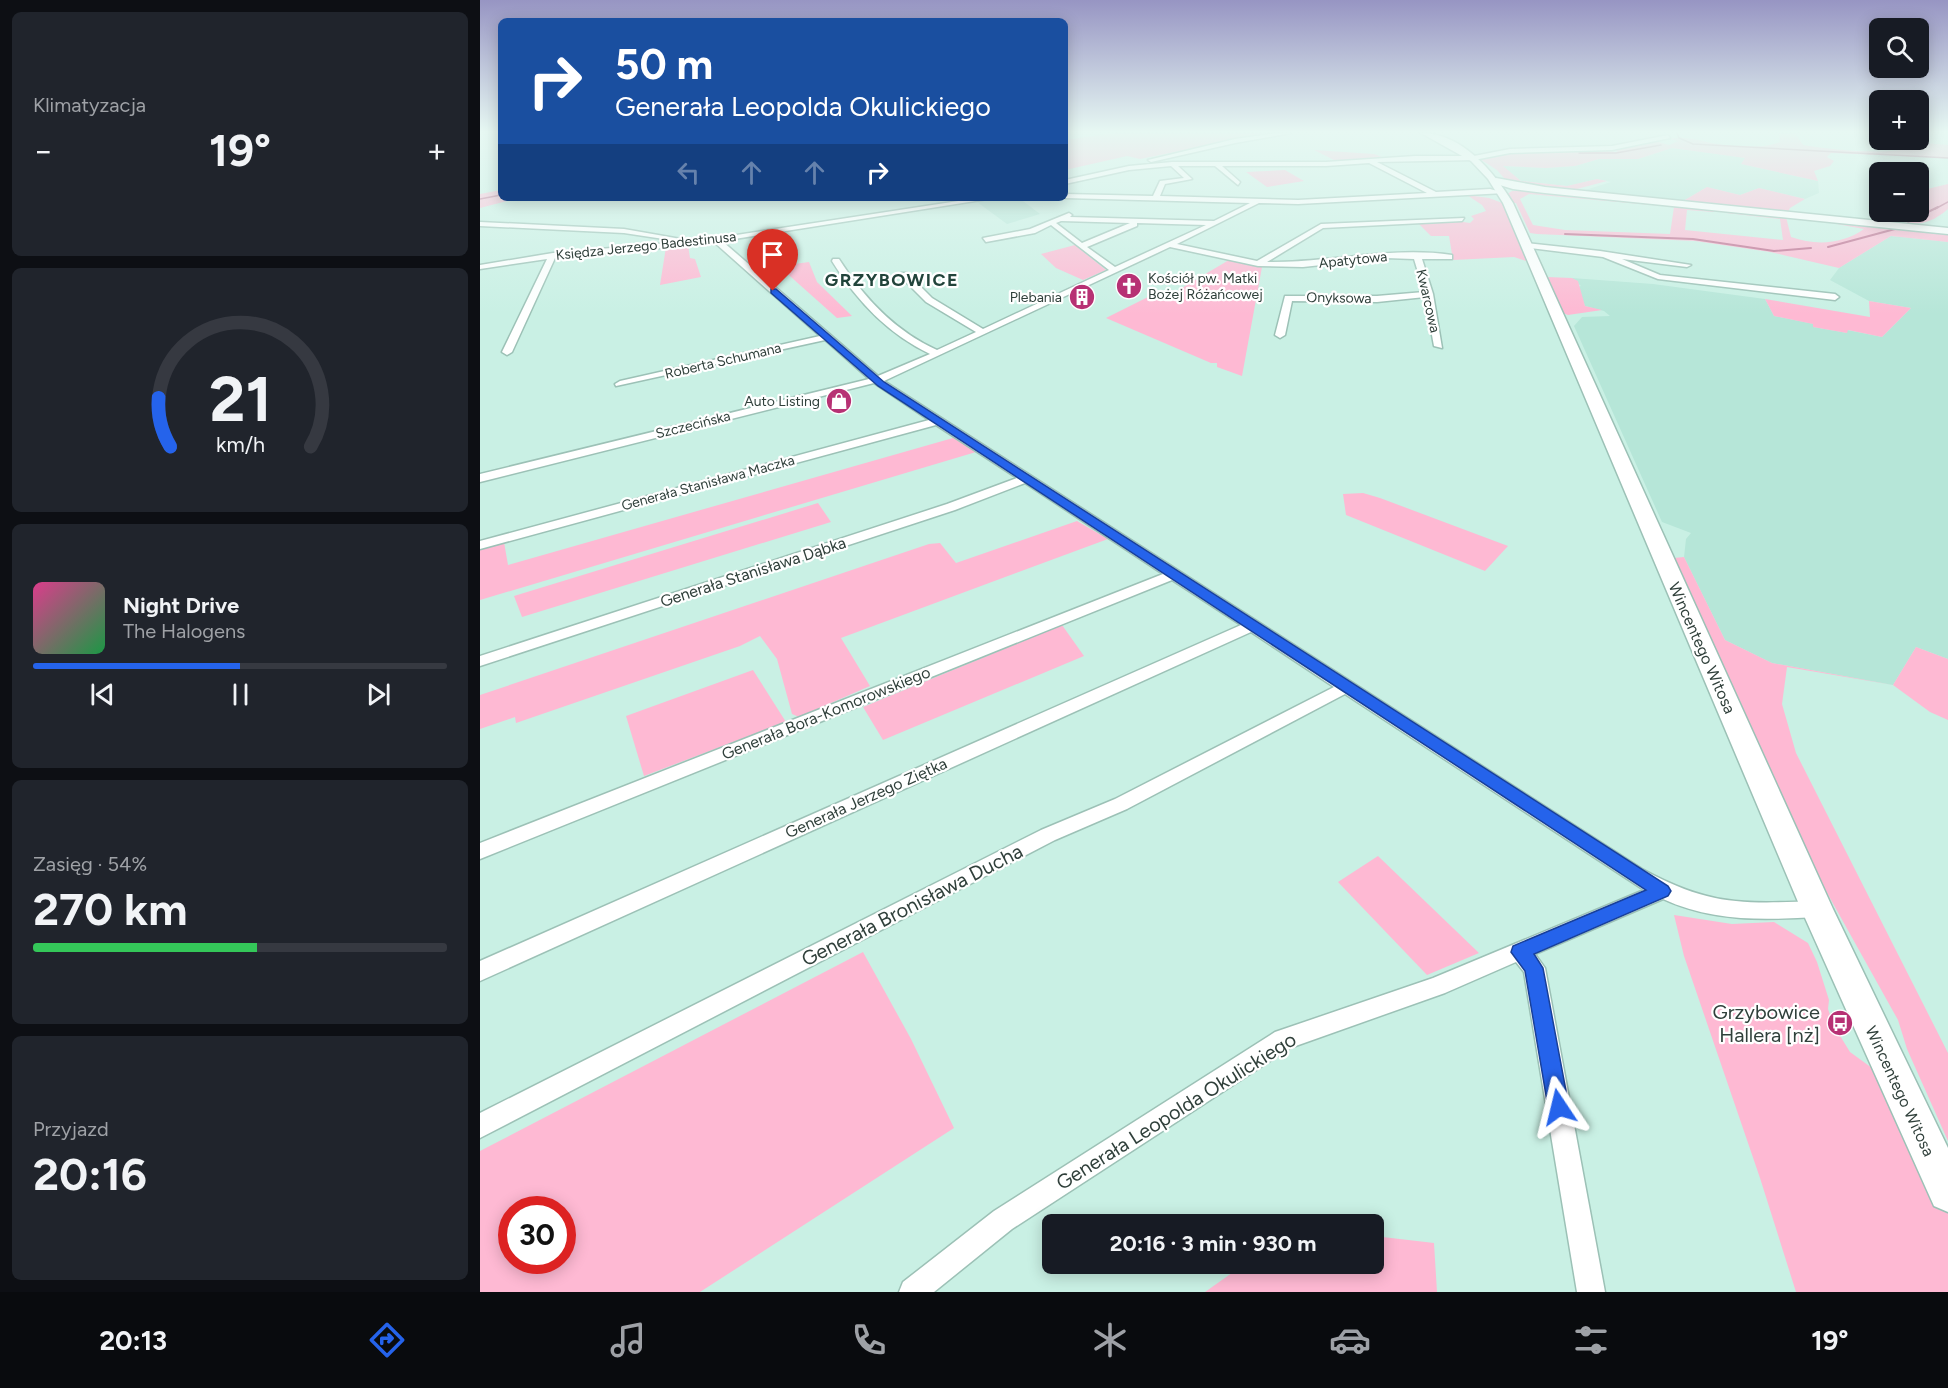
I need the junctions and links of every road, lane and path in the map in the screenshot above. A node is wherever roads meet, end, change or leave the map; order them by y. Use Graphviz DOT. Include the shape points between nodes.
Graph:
graph roads {
  1 [pos="1158,193"];
  2 [pos="1434,193"];
  3 [pos="1493,193"];
  4 [pos="1493,193"];
  5 [pos="1503,193"];
  6 [pos="1577,193"];
  7 [pos="1488,194"];
  8 [pos="1437,195"];
  9 [pos="1068,197"];
  10 [pos="1156,198"];
  11 [pos="971,201"];
  12 [pos="1258,201"];
  13 [pos="1080,203"];
  14 [pos="1062,219"];
  15 [pos="1462,219"];
  16 [pos="1140,222"];
  17 [pos="1216,223"];
  18 [pos="480,224"];
  19 [pos="1052,224"];
  20 [pos="1948,231"];
  21 [pos="716,240"];
  22 [pos="986,240"];
  23 [pos="678,245"];
  24 [pos="1169,245"];
  25 [pos="1526,245"];
  26 [pos="1082,246"];
  27 [pos="1600,254"];
  28 [pos="553,255"];
  29 [pos="1418,256"];
  30 [pos="1449,256"];
  31 [pos="836,261"];
  32 [pos="1258,264"];
  33 [pos="1687,265"];
  34 [pos="480,267"];
  35 [pos="1116,270"];
  36 [pos="904,276"];
  37 [pos="1429,294"];
  38 [pos="1835,297"];
  39 [pos="983,333"];
  40 [pos="1280,335"];
  41 [pos="826,337"];
  42 [pos="1439,346"];
  43 [pos="507,352"];
  44 [pos="938,354"];
  45 [pos="876,380"];
  46 [pos="620,384"];
  47 [pos="937,421"];
  48 [pos="480,478"];
  49 [pos="1026,479"];
  50 [pos="480,545"];
  51 [pos="1173,575"];
  52 [pos="1252,626"];
  53 [pos="480,661"];
  54 [pos="1346,687"];
  55 [pos="480,851"];
  56 [pos="1662,891"];
  57 [pos="1817,909"];
  58 [pos="1520,952"];
  59 [pos="480,970"];
  60 [pos="480,1126"];
  61 [pos="1948,1192"];
  62 [pos="913,1292"];
  63 [pos="1592,1292"];
  1 -- 10 [label="street"];
  2 -- 8 [label="street"];
  3 -- 7 [label="street"];
  4 -- 7 [label="street"];
  5 -- 25 [label="main road, Wincentego Witosa"];
  6 -- 20 [label="main road"];
  7 -- 8 [label="street"];
  8 -- 12 [label="street"];
  9 -- 13 [label="street"];
  10 -- 12 [label="street"];
  10 -- 13 [label="street"];
  11 -- 21 [label="street, Księdza Jerzego Badestinusa"];
  12 -- 17 [label="street, Szczecińska"];
  13 -- 14 [label="street"];
  14 -- 16 [label="street"];
  14 -- 19 [label="street"];
  15 -- 32 [label="street" via="1321,226"];
  16 -- 17 [label="street"];
  16 -- 26 [label="street"];
  17 -- 24 [label="street, Szczecińska"];
  18 -- 23 [label="street" via="624,231 676,238"];
  19 -- 22 [label="street"];
  19 -- 26 [label="street"];
  21 -- 23 [label="street, Księdza Jerzego Badestinusa"];
  21 -- 41 [label="street"];
  23 -- 28 [label="street, Księdza Jerzego Badestinusa"];
  24 -- 32 [label="street, Apatytowa"];
  24 -- 35 [label="street, Szczecińska"];
  25 -- 27 [label="street"];
  25 -- 57 [label="main road, Wincentego Witosa"];
  26 -- 35 [label="street"];
  27 -- 33 [label="street"];
  27 -- 38 [label="street" via="1658,277"];
  28 -- 34 [label="street, Księdza Jerzego Badestinusa"];
  28 -- 43 [label="street"];
  29 -- 30 [label="street, Apatytowa"];
  29 -- 32 [label="street, Apatytowa"];
  29 -- 37 [label="street, Kwarcowa"];
  31 -- 44 [label="street" via="872,307 914,343"];
  35 -- 39 [label="street, Szczecińska"];
  36 -- 39 [label="street" via="929,300"];
  37 -- 40 [label="street, Onyksowa" via="1377,299 1288,298"];
  37 -- 42 [label="street, Kwarcowa"];
  39 -- 44 [label="street, Szczecińska"];
  41 -- 45 [label="street"];
  41 -- 46 [label="street, Roberta Schumana"];
  44 -- 45 [label="street, Szczecińska"];
  45 -- 47 [label="street"];
  45 -- 48 [label="street, Szczecińska"];
  47 -- 49 [label="street"];
  47 -- 50 [label="street, Generała Stanisława Maczka"];
  49 -- 51 [label="street"];
  49 -- 53 [label="street, Generała Stanisława Dąbka"];
  51 -- 52 [label="street"];
  51 -- 55 [label="street, Generała Bora-Komorowskiego"];
  52 -- 54 [label="street"];
  52 -- 59 [label="street, Generała Jerzego Ziętka"];
  54 -- 56 [label="street"];
  54 -- 60 [label="street, Generała Bronisława Ducha"];
  56 -- 57 [label="street" via="1690,903 1733,912"];
  56 -- 58 [label="street, Generała Leopolda Okulickiego"];
  57 -- 61 [label="main road, Wincentego Witosa"];
  58 -- 62 [label="street, Generała Leopolda Okulickiego" via="1427,990 1283,1040 1003,1220"];
  58 -- 63 [label="street" via="1534,968"];
}
